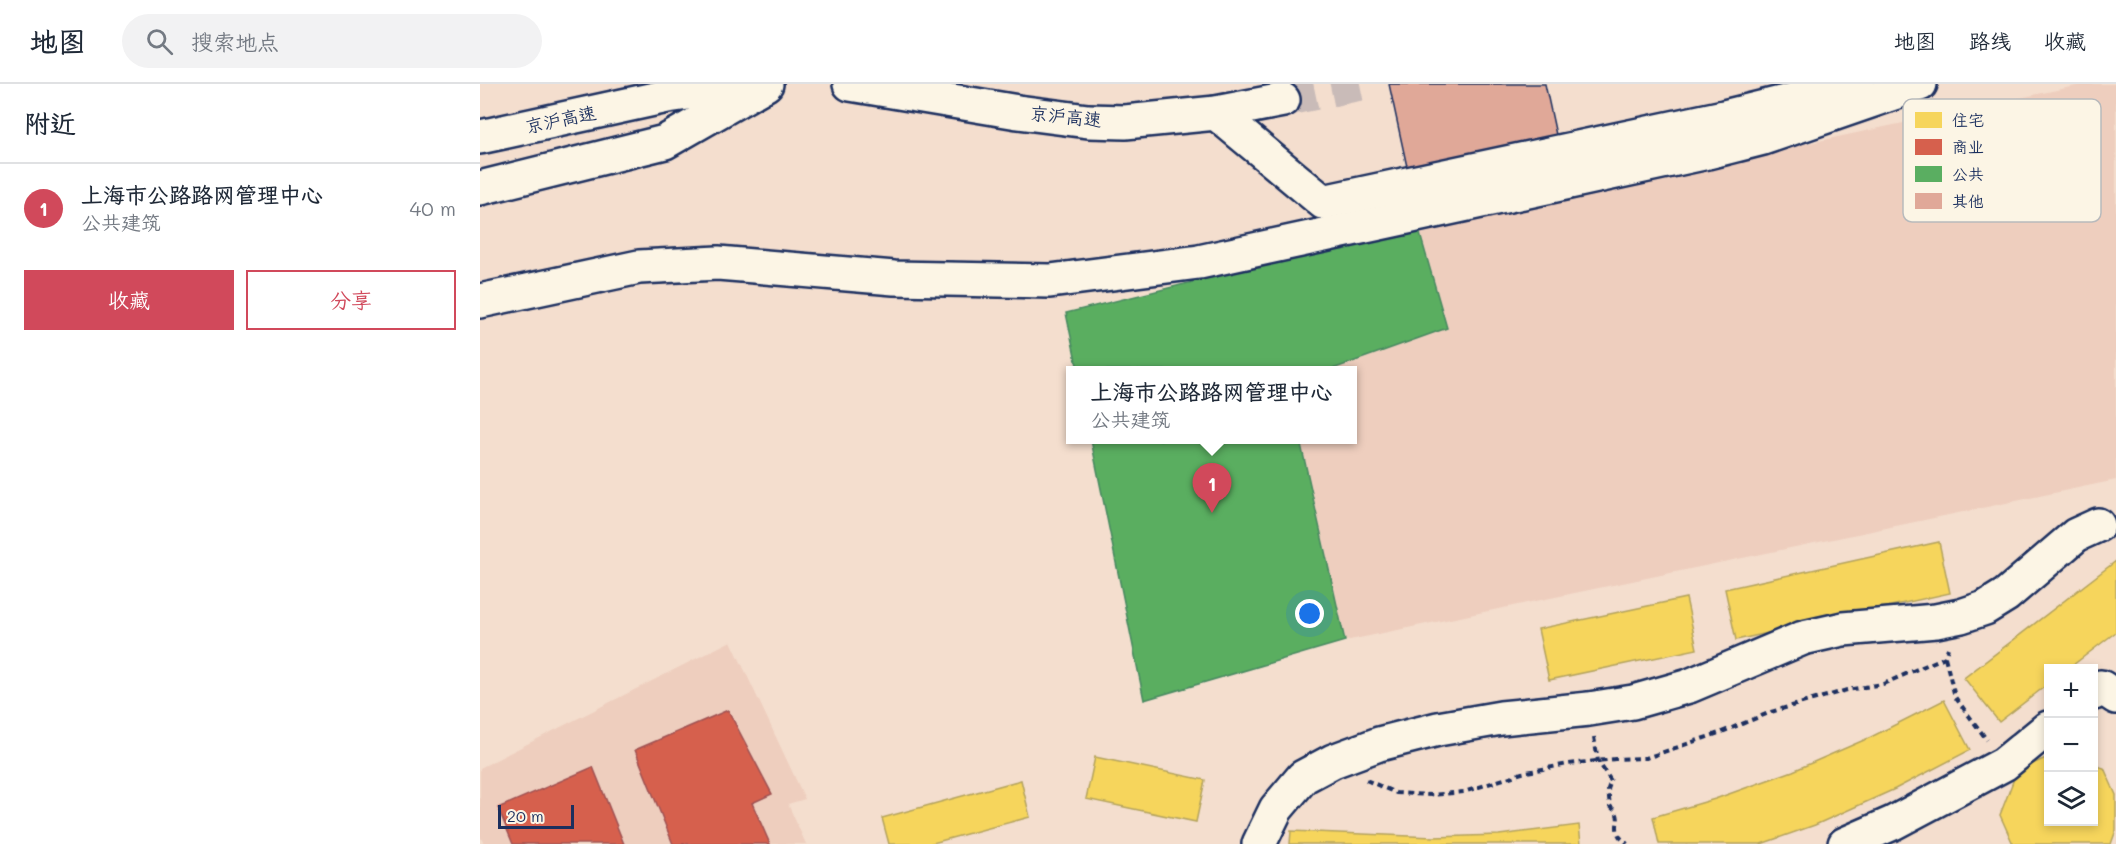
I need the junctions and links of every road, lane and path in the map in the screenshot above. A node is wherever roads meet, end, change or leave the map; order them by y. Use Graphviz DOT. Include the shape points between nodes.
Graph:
graph roads {
  1 [pos="748,84"];
  2 [pos="766,84"];
  3 [pos="850,84"];
  4 [pos="1858,84"];
  5 [pos="1920,84"];
  6 [pos="1283,100"];
  7 [pos="1216,113"];
  8 [pos="480,137"];
  9 [pos="480,188"];
  10 [pos="480,301"];
  11 [pos="2098,525"];
  12 [pos="1961,616"];
  13 [pos="1945,657"];
  14 [pos="2098,690"];
  15 [pos="2116,697"];
  16 [pos="1589,709"];
  17 [pos="2044,732"];
  18 [pos="1333,761"];
  19 [pos="1598,761"];
  20 [pos="2004,764"];
  21 [pos="1259,844"];
  22 [pos="1627,844"];
  23 [pos="1845,844"];
  1 -- 8 [label="main road, 京沪高速" via="668,96"];
  2 -- 9 [label="main road" via="666,142"];
  3 -- 7 [label="main road, 京沪高速" via="1088,121 1147,121"];
  4 -- 7 [label="main road" via="1724,117 1323,202"];
  5 -- 10 [label="main road" via="1763,138 1708,152 1199,262 1050,282 894,278 718,263 639,267"];
  6 -- 7 [label="main road, 京沪高速"];
  11 -- 12 [label="main road" via="2076,535 2006,595"];
  12 -- 13 [label="path"];
  12 -- 16 [label="main road" via="1843,629 1803,638 1689,686 1633,702"];
  13 -- 19 [label="path" via="1883,684 1771,712 1646,758"];
  13 -- 20 [label="path" via="1954,697"];
  14 -- 15 [label="main road" via="2101,687"];
  16 -- 18 [label="main road" via="1438,729"];
  16 -- 19 [label="path"];
  17 -- 20 [label="main road"];
  18 -- 19 [label="path" via="1396,793 1431,795 1464,792 1522,773"];
  18 -- 21 [label="main road" via="1303,777 1276,809"];
  19 -- 22 [label="path" via="1611,781 1608,798 1619,819 1616,830"];
  20 -- 23 [label="main road"];
}
